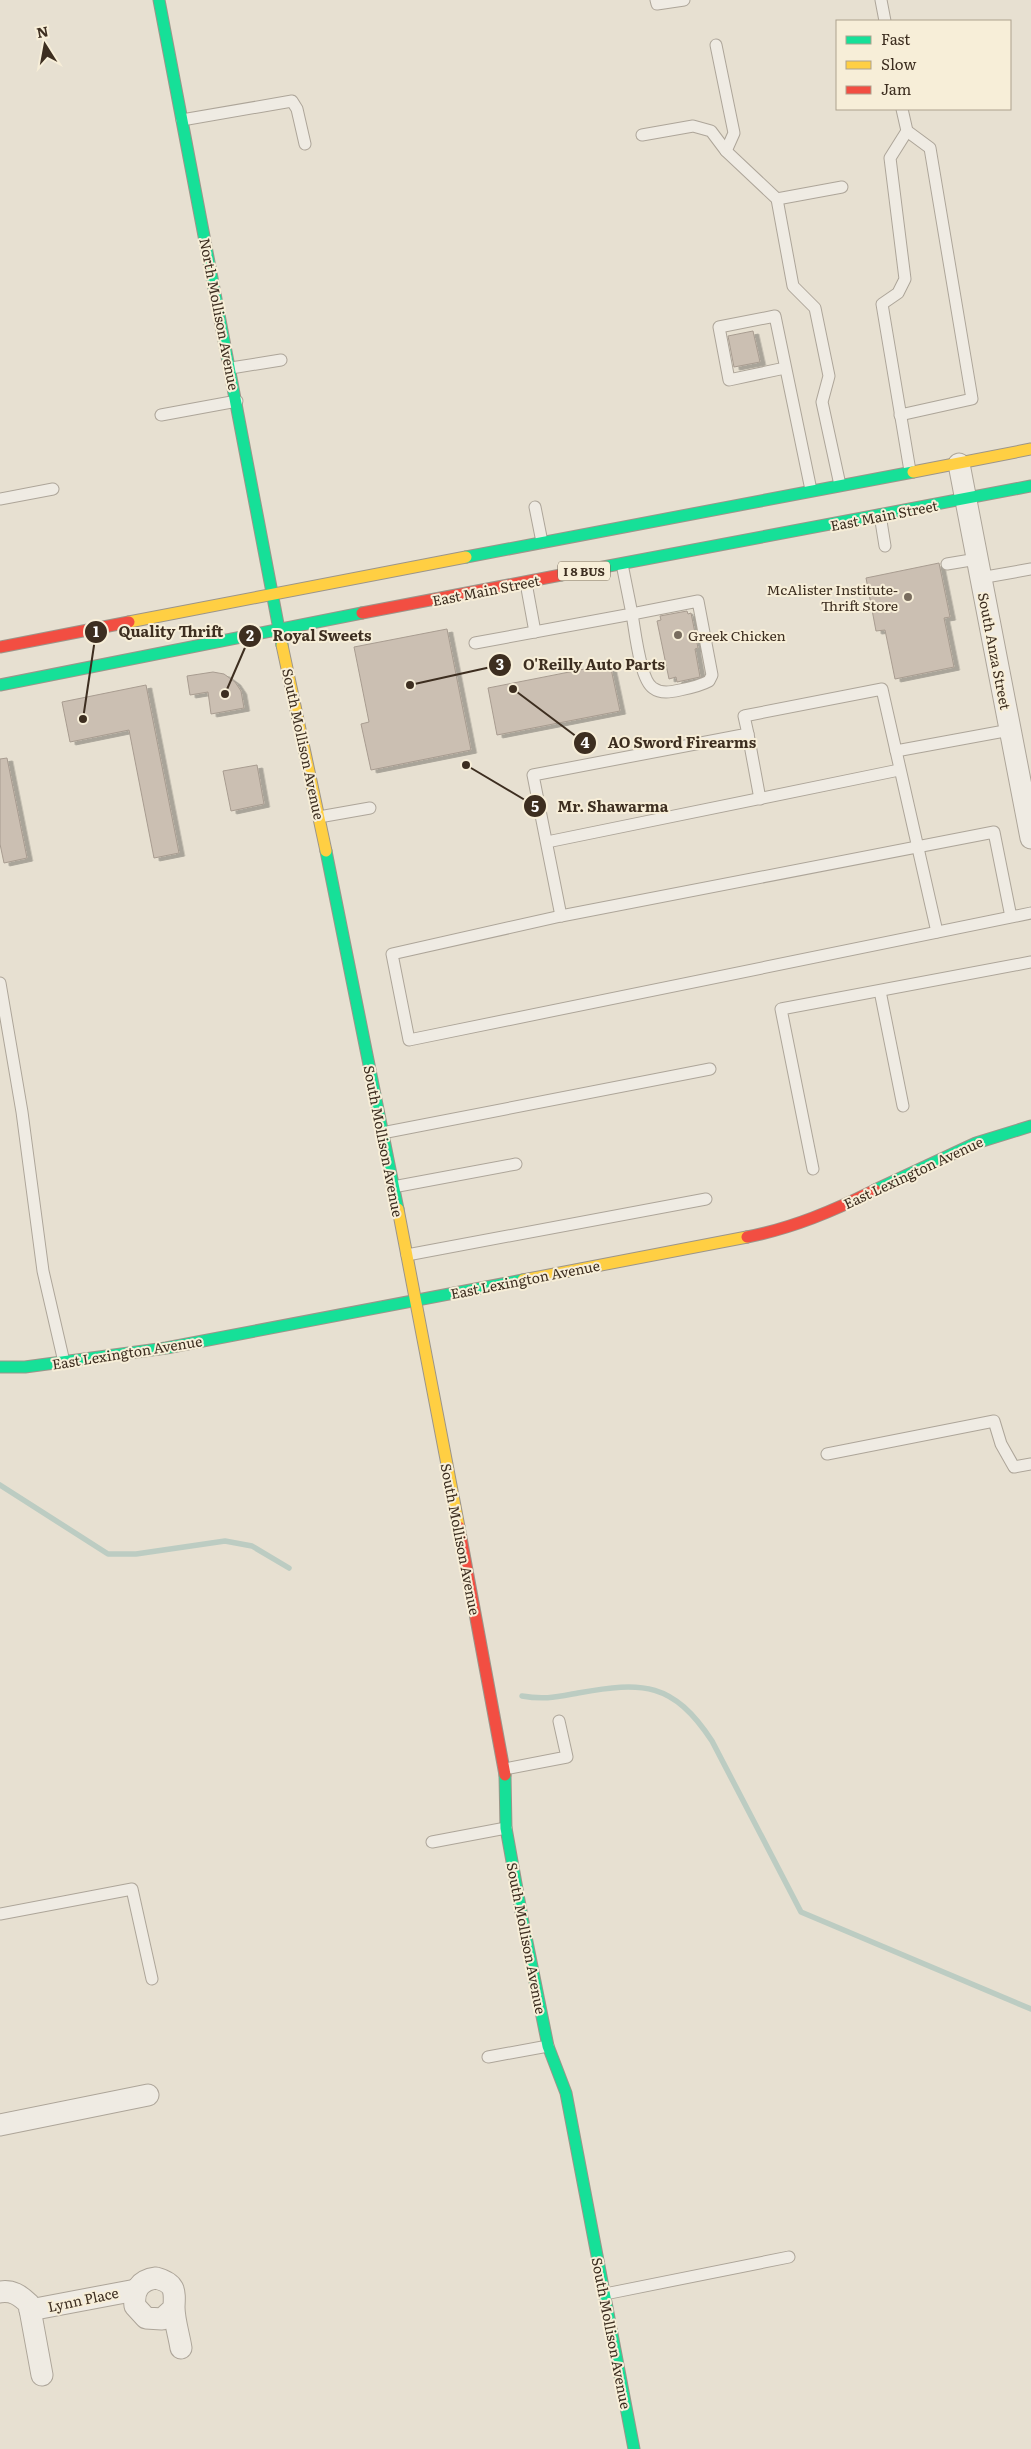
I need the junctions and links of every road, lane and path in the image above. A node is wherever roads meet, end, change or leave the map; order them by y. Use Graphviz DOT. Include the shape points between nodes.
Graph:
graph roads {
  1 [pos="160,0"];
  2 [pos="656,0"];
  3 [pos="684,0"];
  4 [pos="881,0"];
  5 [pos="885,20"];
  6 [pos="716,45"];
  7 [pos="902,110"];
  8 [pos="182,120"];
  9 [pos="906,131"];
  10 [pos="642,135"];
  11 [pos="305,144"];
  12 [pos="726,151"];
  13 [pos="842,187"];
  14 [pos="777,199"];
  15 [pos="281,360"];
  16 [pos="231,368"];
  17 [pos="786,368"];
  18 [pos="238,401"];
  19 [pos="900,415"];
  20 [pos="161,416"];
  21 [pos="1031,450"];
  22 [pos="959,464"];
  23 [pos="910,472"];
  24 [pos="840,485"];
  25 [pos="1031,486"];
  26 [pos="53,489"];
  27 [pos="811,490"];
  28 [pos="0,499"];
  29 [pos="965,499"];
  30 [pos="535,507"];
  31 [pos="880,515"];
  32 [pos="542,542"];
  33 [pos="885,546"];
  34 [pos="622,564"];
  35 [pos="947,564"];
  36 [pos="979,568"];
  37 [pos="1031,569"];
  38 [pos="526,583"];
  39 [pos="273,594"];
  40 [pos="632,614"];
  41 [pos="279,629"];
  42 [pos="535,632"];
  43 [pos="475,643"];
  44 [pos="0,646"];
  45 [pos="0,685"];
  46 [pos="1010,730"];
  47 [pos="748,734"];
  48 [pos="896,752"];
  49 [pos="899,770"];
  50 [pos="760,799"];
  51 [pos="370,808"];
  52 [pos="319,817"];
  53 [pos="1031,838"];
  54 [pos="547,842"];
  55 [pos="916,846"];
  56 [pos="1031,914"];
  57 [pos="561,916"];
  58 [pos="1011,917"];
  59 [pos="937,932"];
  60 [pos="1031,962"];
  61 [pos="0,983"];
  62 [pos="880,991"];
  63 [pos="710,1069"];
  64 [pos="903,1106"];
  65 [pos="1031,1126"];
  66 [pos="382,1133"];
  67 [pos="516,1164"];
  68 [pos="813,1169"];
  69 [pos="393,1187"];
  70 [pos="706,1199"];
  71 [pos="407,1256"];
  72 [pos="415,1299"];
  73 [pos="64,1362"];
  74 [pos="0,1367"];
  75 [pos="827,1454"];
  76 [pos="1031,1464"];
  77 [pos="559,1721"];
  78 [pos="505,1769"];
  79 [pos="506,1828"];
  80 [pos="432,1842"];
  81 [pos="0,1914"];
  82 [pos="152,1979"];
  83 [pos="548,2046"];
  84 [pos="488,2057"];
  85 [pos="148,2095"];
  86 [pos="0,2125"];
  87 [pos="789,2258"];
  88 [pos="136,2290"];
  89 [pos="0,2292"];
  90 [pos="605,2294"];
  91 [pos="174,2308"];
  92 [pos="30,2310"];
  93 [pos="181,2348"];
  94 [pos="42,2375"];
  95 [pos="634,2449"];
  1 -- 8 [label="main road, North Mollison Avenue"];
  2 -- 3 [label="lane" via="657,4"];
  4 -- 5 [label="lane"];
  6 -- 12 [label="lane" via="734,133"];
  7 -- 9 [label="lane"];
  8 -- 11 [label="lane" via="292,101 296,104"];
  8 -- 16 [label="main road, North Mollison Avenue"];
  9 -- 19 [label="lane" via="890,158 905,279 898,293 882,304"];
  9 -- 19 [label="lane" via="930,148 972,399"];
  10 -- 12 [label="lane" via="693,126 711,131"];
  12 -- 14 [label="lane"];
  13 -- 14 [label="lane"];
  14 -- 24 [label="lane" via="793,286 815,308 829,376 822,402"];
  15 -- 16 [label="lane"];
  16 -- 18 [label="main road, North Mollison Avenue"];
  17 -- 17 [label="lane" via="775,316 719,328 729,380"];
  17 -- 27 [label="lane"];
  18 -- 20 [label="lane"];
  18 -- 39 [label="main road, North Mollison Avenue"];
  19 -- 23 [label="lane"];
  21 -- 22 [label="main road"];
  22 -- 23 [label="main road"];
  22 -- 29 [label="street, South Anza Street"];
  23 -- 24 [label="main road"];
  24 -- 27 [label="main road"];
  25 -- 29 [label="main road, East Main Street / I 8 BUS"];
  26 -- 28 [label="lane"];
  27 -- 32 [label="main road"];
  29 -- 31 [label="main road, East Main Street / I 8 BUS"];
  29 -- 36 [label="street, South Anza Street"];
  30 -- 32 [label="lane"];
  31 -- 33 [label="lane"];
  31 -- 34 [label="main road, East Main Street / I 8 BUS"];
  32 -- 39 [label="main road"];
  34 -- 38 [label="main road, East Main Street / I 8 BUS"];
  34 -- 40 [label="lane"];
  35 -- 36 [label="lane"];
  36 -- 37 [label="lane"];
  36 -- 46 [label="street, South Anza Street"];
  38 -- 41 [label="main road, East Main Street / I 8 BUS"];
  38 -- 42 [label="lane"];
  39 -- 41 [label="main road, North Mollison Avenue"];
  39 -- 44 [label="main road"];
  40 -- 40 [label="lane" via="698,601 712,675 709,681 701,686 672,692 659,692 652,688 643,671"];
  40 -- 42 [label="lane"];
  41 -- 45 [label="main road, East Main Street / I 8 BUS"];
  41 -- 52 [label="main road, South Mollison Avenue"];
  42 -- 43 [label="lane"];
  46 -- 48 [label="lane"];
  46 -- 53 [label="street, South Anza Street"];
  47 -- 48 [label="lane" via="744,716 882,689"];
  47 -- 50 [label="lane"];
  47 -- 54 [label="lane" via="533,775"];
  48 -- 49 [label="lane"];
  49 -- 50 [label="lane"];
  49 -- 55 [label="lane"];
  50 -- 54 [label="lane"];
  51 -- 52 [label="lane"];
  52 -- 66 [label="main road, South Mollison Avenue"];
  54 -- 57 [label="lane"];
  55 -- 57 [label="lane" via="777,876"];
  55 -- 58 [label="lane" via="994,832"];
  55 -- 59 [label="lane"];
  56 -- 58 [label="lane"];
  57 -- 59 [label="lane" via="392,954 409,1040"];
  58 -- 59 [label="lane"];
  60 -- 62 [label="lane"];
  61 -- 73 [label="lane" via="22,1112 43,1271"];
  62 -- 64 [label="lane"];
  62 -- 68 [label="lane" via="781,1009"];
  63 -- 66 [label="lane"];
  65 -- 72 [label="main road, East Lexington Avenue" via="998,1133 953,1150 821,1216 778,1231"];
  66 -- 69 [label="main road, South Mollison Avenue"];
  67 -- 69 [label="lane"];
  69 -- 71 [label="main road, South Mollison Avenue"];
  70 -- 71 [label="lane"];
  71 -- 72 [label="main road, South Mollison Avenue"];
  72 -- 73 [label="main road, East Lexington Avenue" via="166,1348"];
  72 -- 78 [label="main road, South Mollison Avenue"];
  73 -- 74 [label="main road, East Lexington Avenue"];
  75 -- 76 [label="lane" via="994,1421 1001,1444 1014,1467"];
  77 -- 78 [label="lane" via="566,1757"];
  78 -- 79 [label="main road, South Mollison Avenue"];
  79 -- 80 [label="lane"];
  79 -- 83 [label="main road, South Mollison Avenue"];
  81 -- 82 [label="lane" via="132,1888"];
  83 -- 84 [label="lane"];
  83 -- 90 [label="main road, South Mollison Avenue" via="566,2093"];
  85 -- 86 [label="street"];
  87 -- 90 [label="lane"];
  88 -- 91 [label="street, Lynn Place" via="148,2279 164,2280 175,2292"];
  88 -- 91 [label="street, Lynn Place" via="135,2306 146,2318 162,2319"];
  88 -- 92 [label="street, Lynn Place"];
  89 -- 92 [label="street, Lynn Place" via="9,2291 21,2296"];
  90 -- 95 [label="main road, South Mollison Avenue"];
  91 -- 93 [label="street, Lynn Place"];
  92 -- 94 [label="street, Lynn Place"];
}
